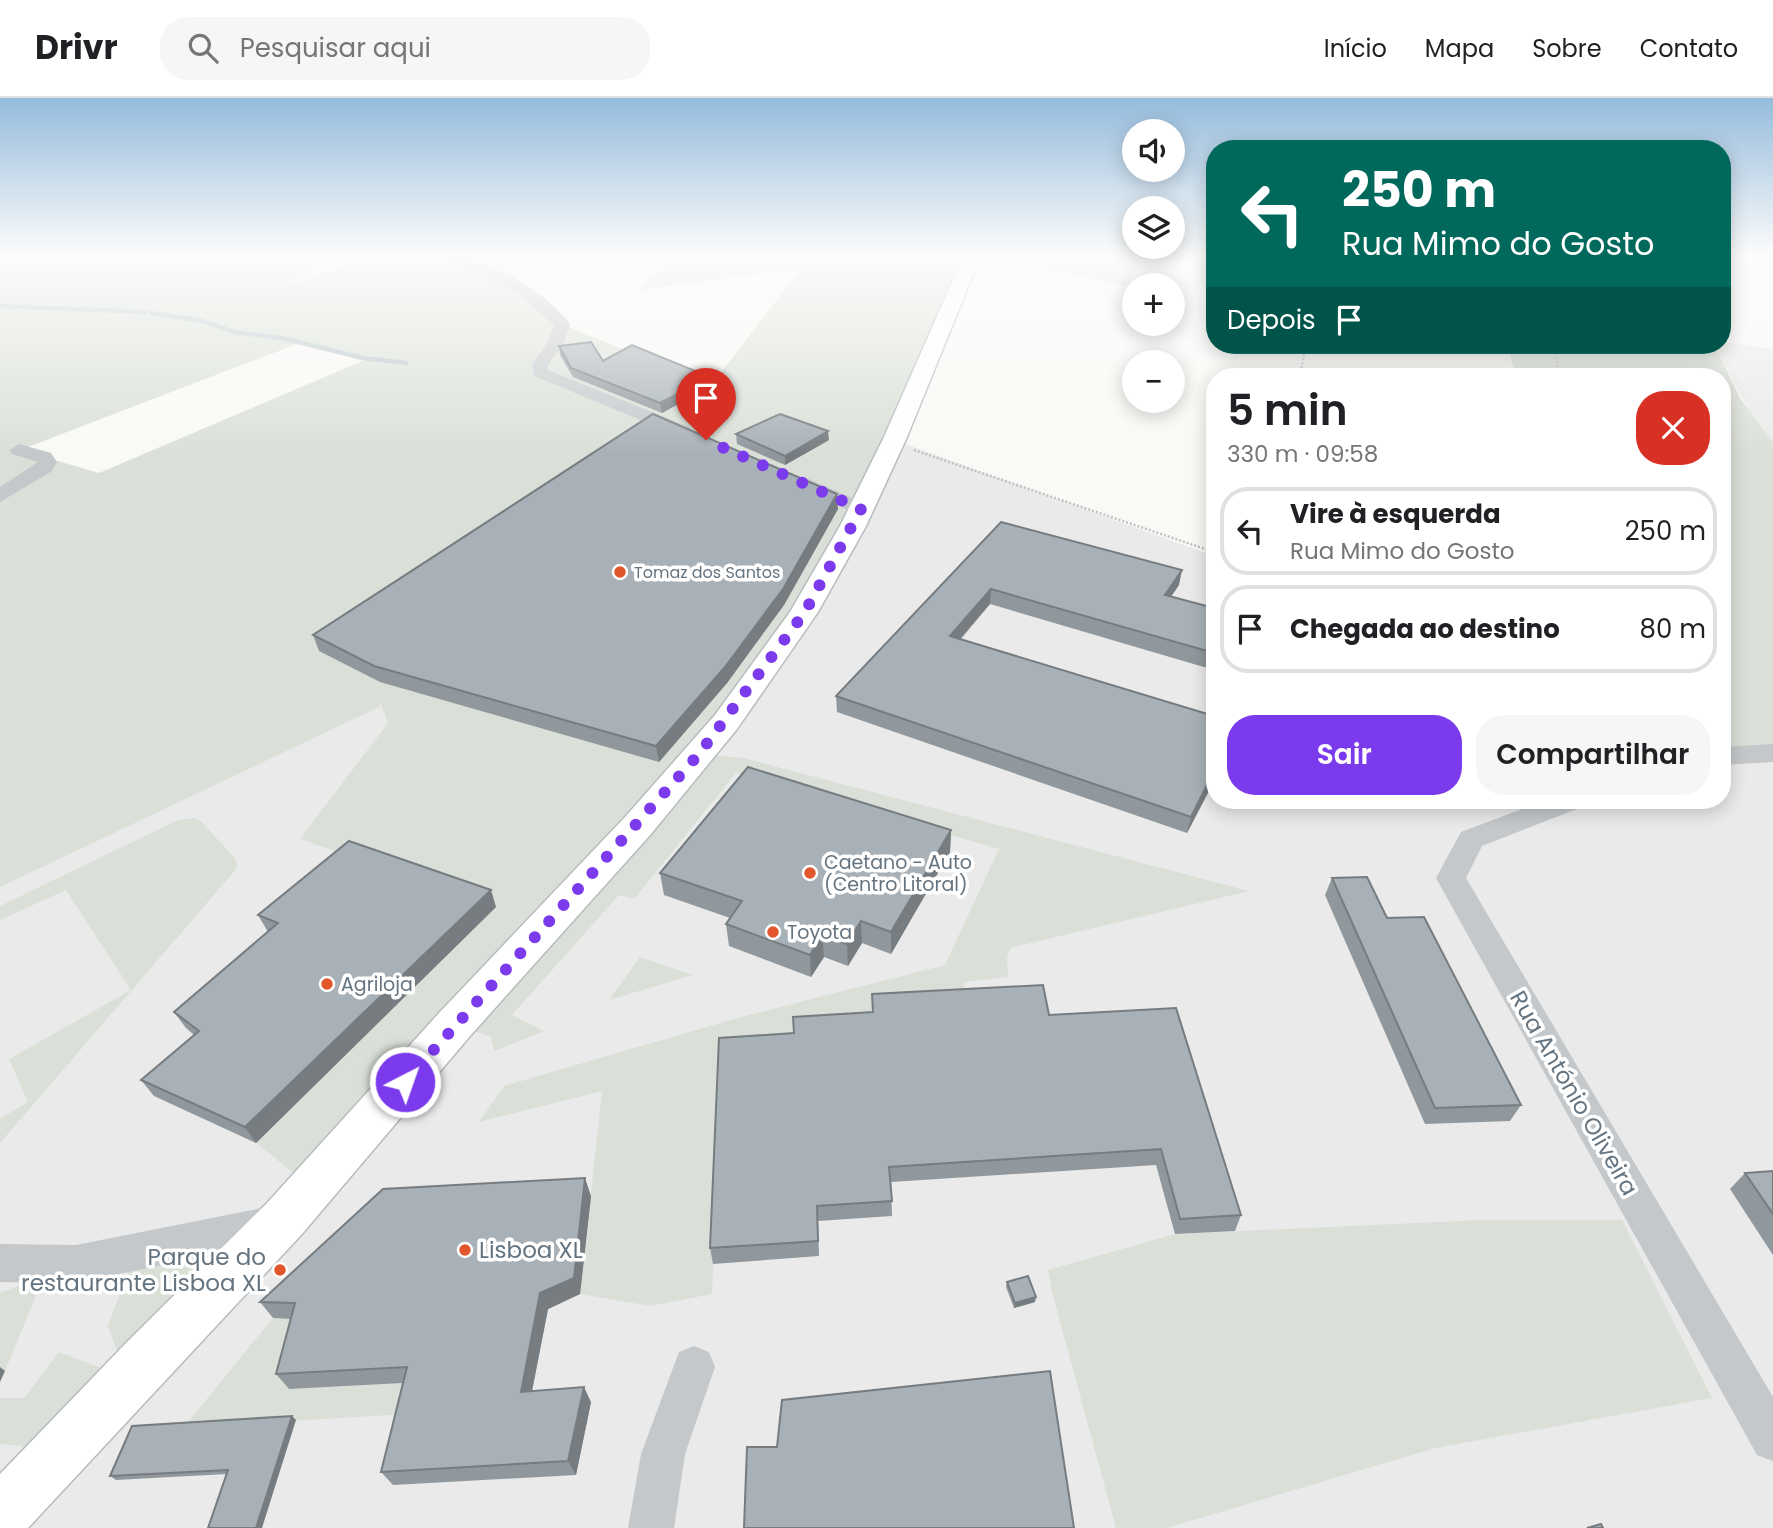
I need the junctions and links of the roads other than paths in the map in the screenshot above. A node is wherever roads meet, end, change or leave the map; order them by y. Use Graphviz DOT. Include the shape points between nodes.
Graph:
graph roads {
  1 [pos="560,322"];
  2 [pos="944,322"];
  3 [pos="696,436"];
  4 [pos="19,450"];
  5 [pos="789,476"];
  6 [pos="0,496"];
  7 [pos="861,509"];
  8 [pos="1773,754"];
  9 [pos="1731,756"];
  10 [pos="1549,809"];
  11 [pos="283,1221"];
  12 [pos="0,1263"];
  13 [pos="694,1367"];
  14 [pos="1773,1439"];
  15 [pos="0,1515"];
  16 [pos="651,1528"];
  1 -- 3 [label="street" via="555,345 540,364 540,373"];
  2 -- 7 [label="main road"];
  4 -- 6 [label="street" via="48,462"];
  5 -- 7 [label="street"];
  7 -- 11 [label="main road" via="805,612 699,754"];
  8 -- 9 [label="street"];
  10 -- 14 [label="street, Rua António Oliveira" via="1471,839 1451,877"];
  11 -- 12 [label="street" via="76,1264"];
  11 -- 15 [label="main road"];
  13 -- 16 [label="street" via="663,1454"];
}
